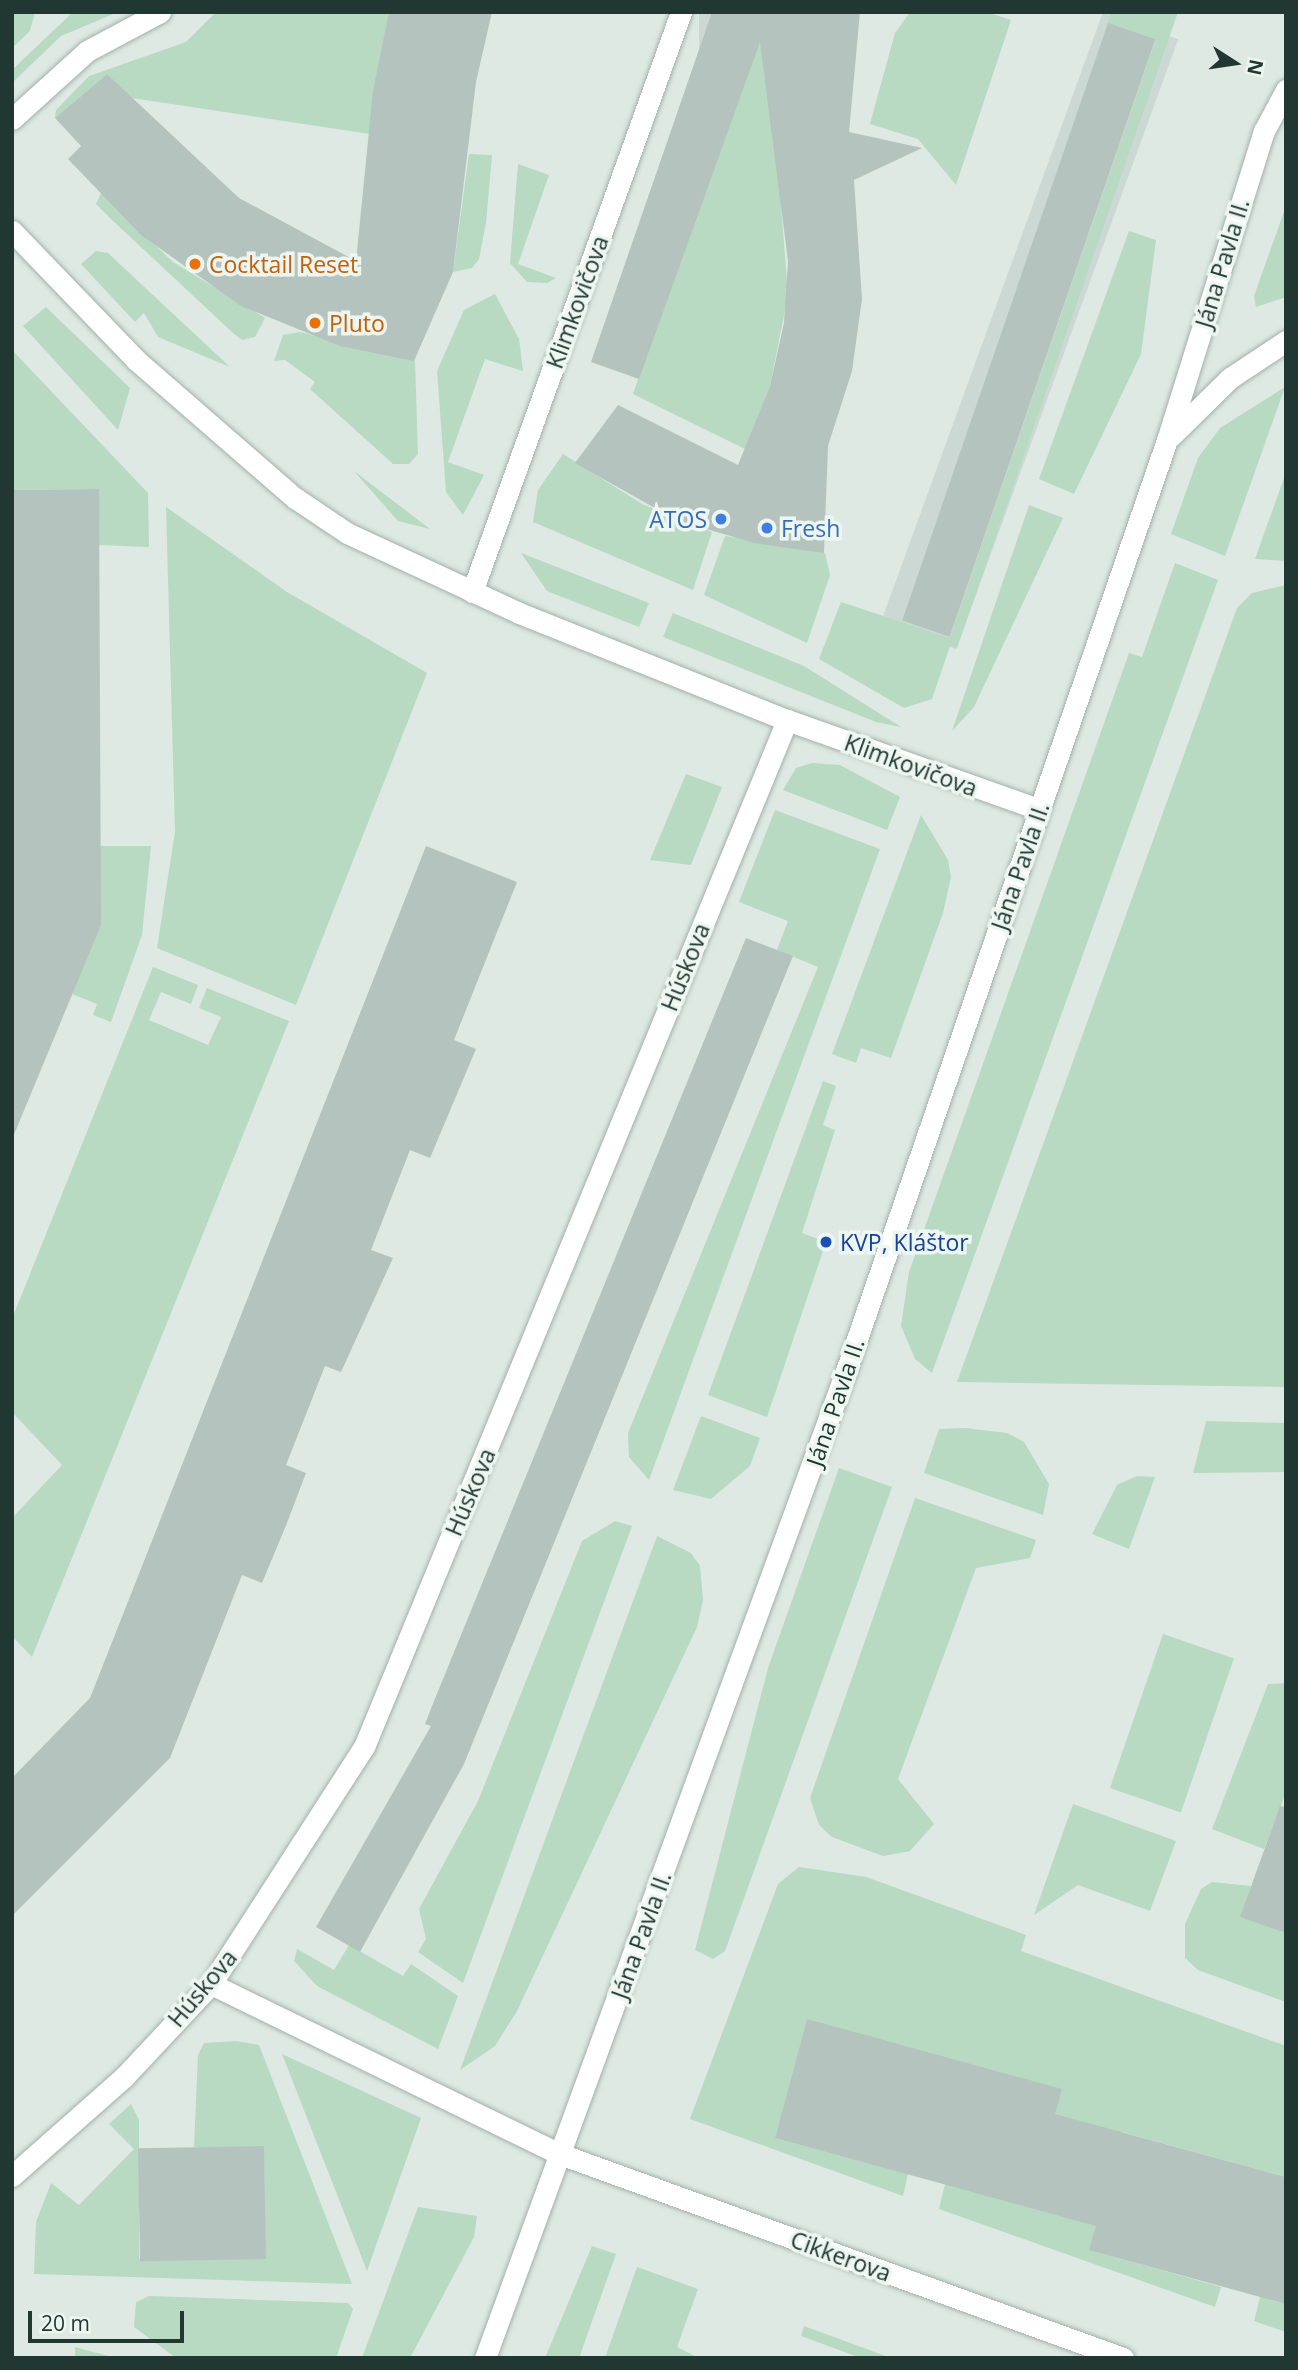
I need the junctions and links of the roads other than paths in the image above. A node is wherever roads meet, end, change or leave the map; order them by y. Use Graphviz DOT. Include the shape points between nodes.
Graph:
graph roads {
  1 [pos="160,12"];
  2 [pos="681,12"];
  3 [pos="1286,90"];
  4 [pos="12,119"];
  5 [pos="12,230"];
  6 [pos="1286,341"];
  7 [pos="1167,440"];
  8 [pos="472,592"];
  9 [pos="787,720"];
  10 [pos="1040,809"];
  11 [pos="211,1984"];
  12 [pos="560,2154"];
  13 [pos="12,2176"];
  14 [pos="485,2358"];
  15 [pos="1123,2358"];
  1 -- 4 [label="street" via="87,51"];
  2 -- 8 [label="street, Klimkovičova"];
  3 -- 7 [label="street, Jána Pavla II." via="1264,131"];
  5 -- 8 [label="street, Klimkovičova" via="136,360 295,498 347,533"];
  6 -- 7 [label="street, Jána Pavla II." via="1230,378"];
  7 -- 10 [label="street, Jána Pavla II."];
  8 -- 9 [label="street, Klimkovičova"];
  9 -- 10 [label="street, Klimkovičova"];
  9 -- 11 [label="street, Húskova" via="364,1747"];
  10 -- 12 [label="street, Jána Pavla II." via="736,1680"];
  11 -- 12 [label="street, Cikkerova" via="441,2102"];
  11 -- 13 [label="street, Húskova" via="124,2077"];
  12 -- 14 [label="street, Jána Pavla II."];
  12 -- 15 [label="street, Cikkerova"];
}
